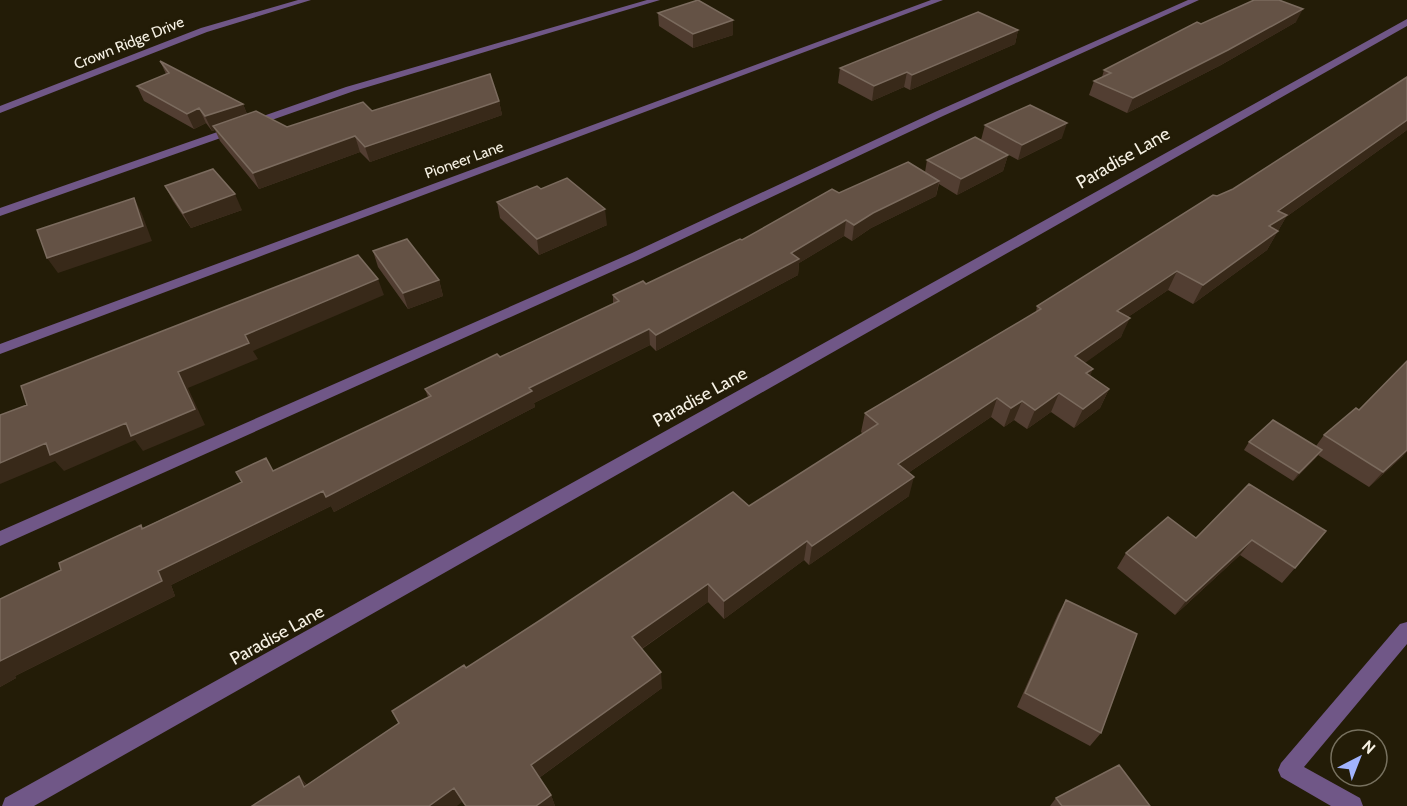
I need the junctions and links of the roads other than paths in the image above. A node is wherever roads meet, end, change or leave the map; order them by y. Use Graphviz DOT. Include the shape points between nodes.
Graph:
graph roads {
  1 [pos="307,0"];
  2 [pos="656,0"];
  3 [pos="939,0"];
  4 [pos="1194,0"];
  5 [pos="1407,22"];
  6 [pos="0,110"];
  7 [pos="0,212"];
  8 [pos="0,349"];
  9 [pos="0,539"];
  10 [pos="1407,630"];
  11 [pos="13,806"];
  12 [pos="1352,806"];
  1 -- 6 [label="street, Crown Ridge Drive" via="204,30"];
  2 -- 7 [label="street" via="350,89"];
  3 -- 8 [label="street, Pioneer Lane"];
  4 -- 9 [label="street" via="636,256"];
  5 -- 11 [label="street, Paradise Lane"];
  10 -- 12 [label="street" via="1288,770"];
}
